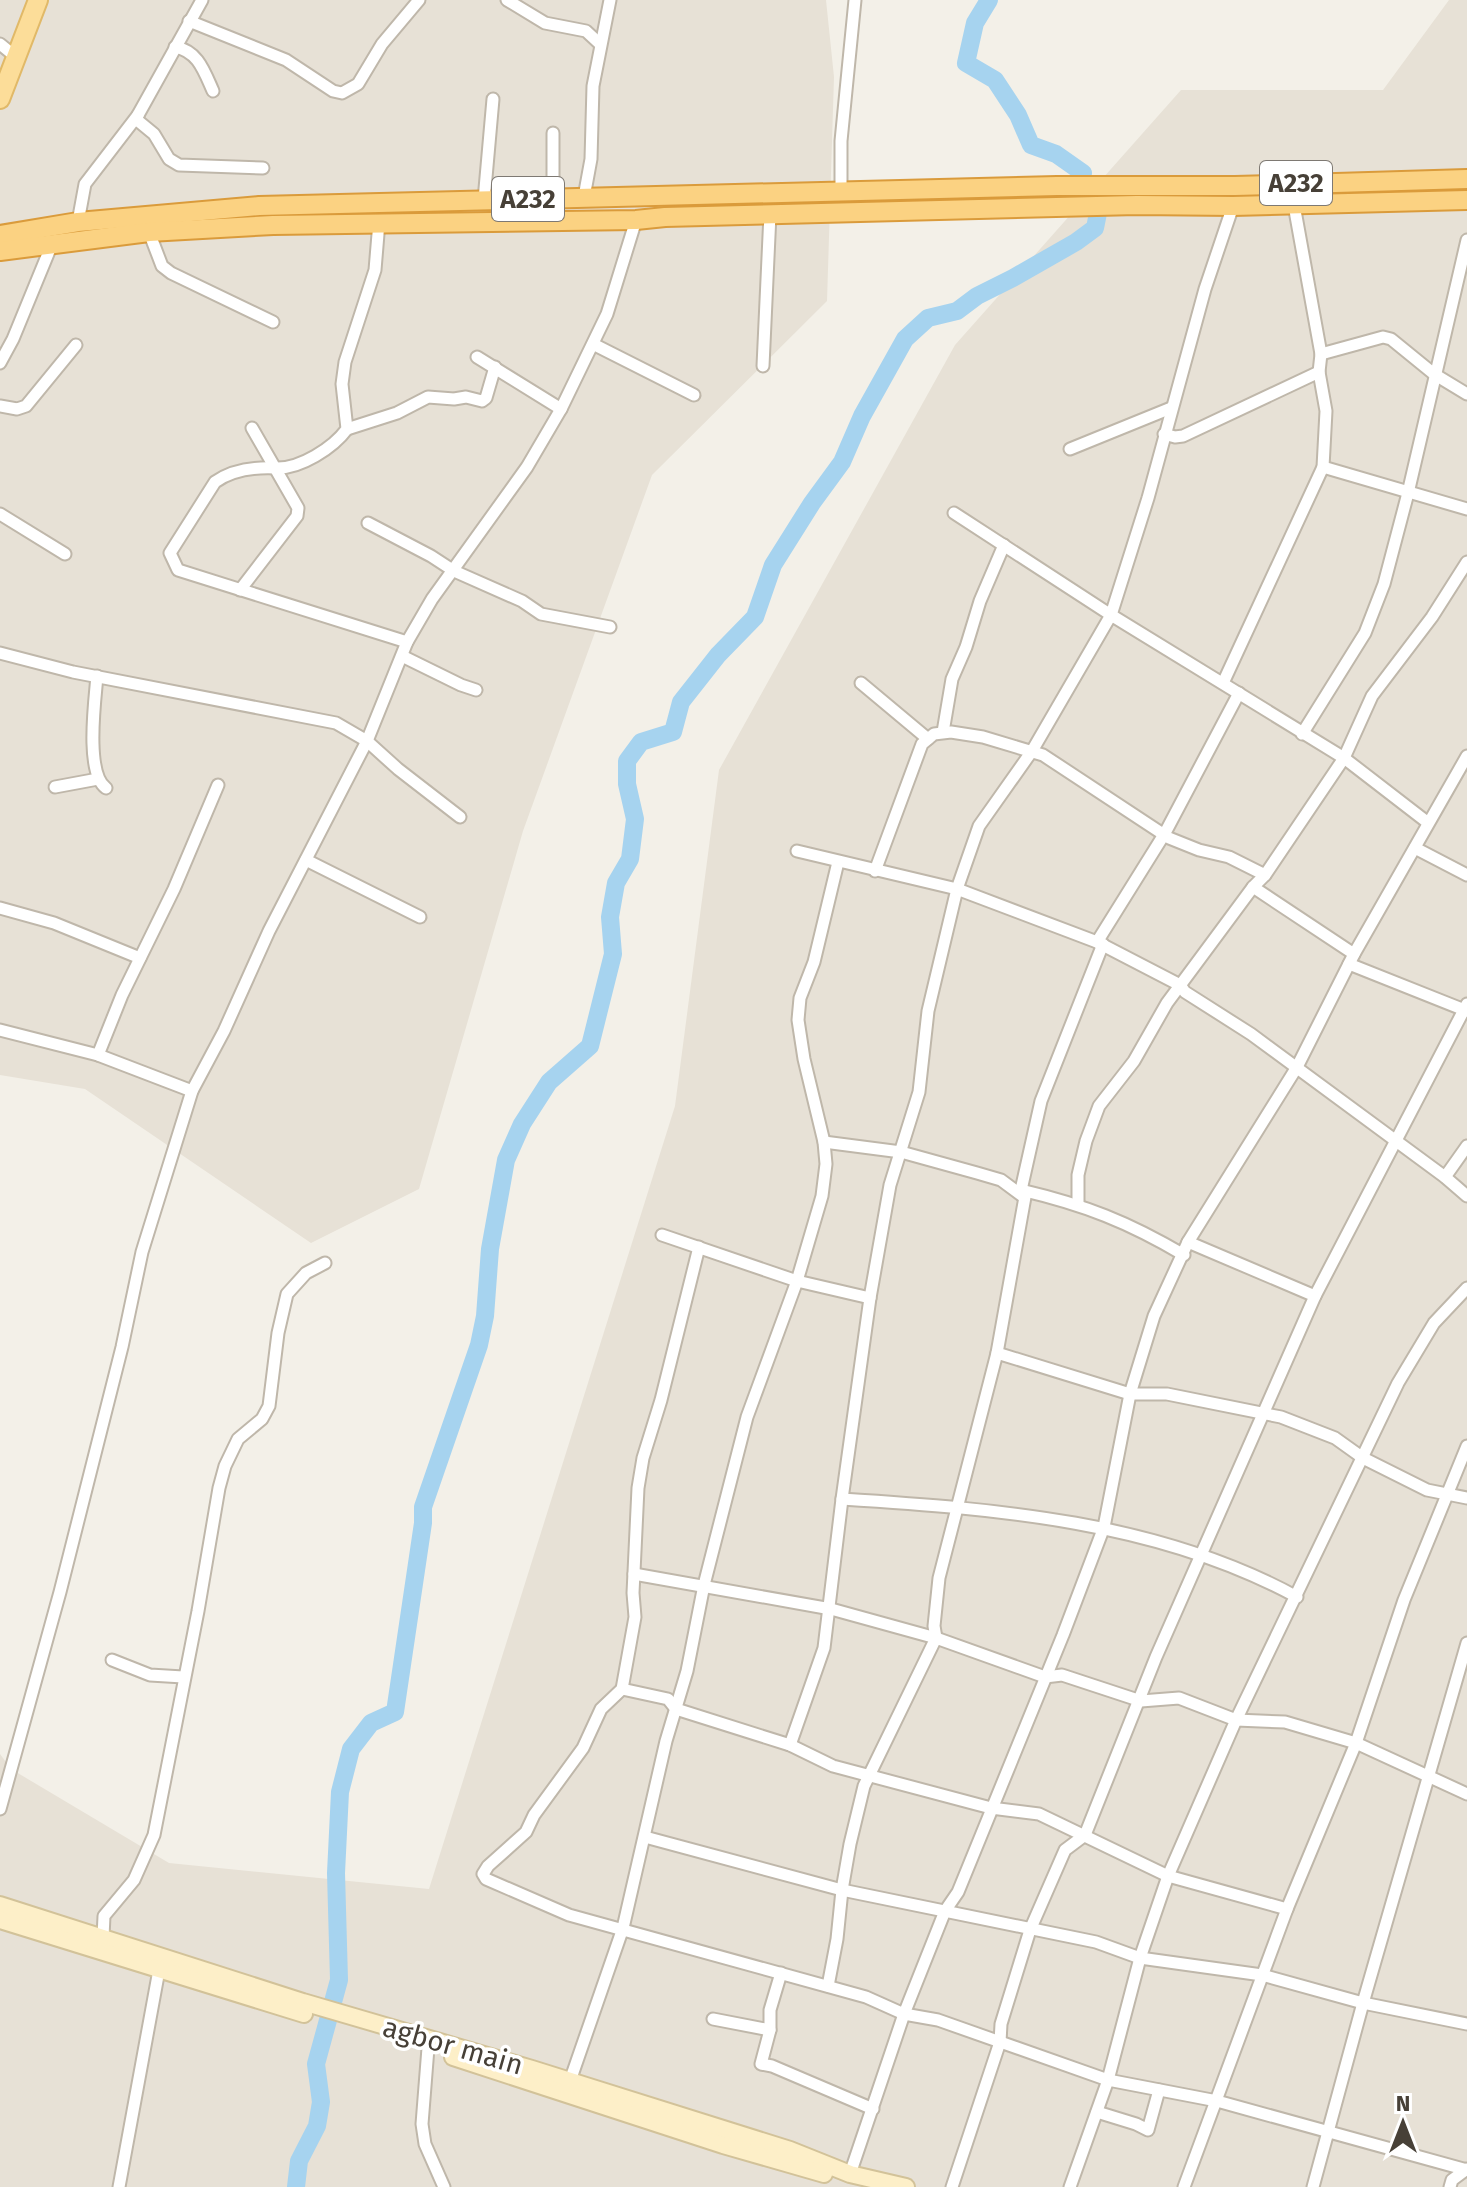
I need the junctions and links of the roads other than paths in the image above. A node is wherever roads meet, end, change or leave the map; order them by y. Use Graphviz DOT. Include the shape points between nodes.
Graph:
graph roads {
  1 [pos="38,0"];
  2 [pos="202,0"];
  3 [pos="419,0"];
  4 [pos="507,0"];
  5 [pos="610,0"];
  6 [pos="855,0"];
  7 [pos="189,21"];
  8 [pos="0,44"];
  9 [pos="600,44"];
  10 [pos="175,47"];
  11 [pos="16,57"];
  12 [pos="213,91"];
  13 [pos="0,99"];
  14 [pos="493,99"];
  15 [pos="138,115"];
  16 [pos="553,133"];
  17 [pos="263,168"];
  18 [pos="1467,179"];
  19 [pos="841,192"];
  20 [pos="724,194"];
  21 [pos="584,197"];
  22 [pos="553,199"];
  23 [pos="484,200"];
  24 [pos="1467,200"];
  25 [pos="1294,205"];
  26 [pos="1233,206"];
  27 [pos="770,214"];
  28 [pos="723,215"];
  29 [pos="636,220"];
  30 [pos="78,222"];
  31 [pos="379,222"];
  32 [pos="149,232"];
  33 [pos="4,233"];
  34 [pos="1467,240"];
  35 [pos="52,244"];
  36 [pos="0,251"];
  37 [pos="273,322"];
  38 [pos="593,344"];
  39 [pos="76,345"];
  40 [pos="1321,354"];
  41 [pos="477,357"];
  42 [pos="0,363"];
  43 [pos="763,366"];
  44 [pos="495,367"];
  45 [pos="1319,372"];
  46 [pos="1434,374"];
  47 [pos="1467,394"];
  48 [pos="694,395"];
  49 [pos="0,406"];
  50 [pos="1171,408"];
  51 [pos="561,409"];
  52 [pos="252,428"];
  53 [pos="347,429"];
  54 [pos="1164,434"];
  55 [pos="1070,449"];
  56 [pos="1323,467"];
  57 [pos="275,468"];
  58 [pos="1408,493"];
  59 [pos="1467,509"];
  60 [pos="954,513"];
  61 [pos="0,514"];
  62 [pos="368,523"];
  63 [pos="1004,545"];
  64 [pos="65,554"];
  65 [pos="1467,562"];
  66 [pos="454,571"];
  67 [pos="240,590"];
  68 [pos="1111,615"];
  69 [pos="610,627"];
  70 [pos="407,642"];
  71 [pos="0,653"];
  72 [pos="402,656"];
  73 [pos="97,676"];
  74 [pos="861,683"];
  75 [pos="1223,683"];
  76 [pos="476,690"];
  77 [pos="1239,693"];
  78 [pos="943,732"];
  79 [pos="1302,734"];
  80 [pos="928,739"];
  81 [pos="367,741"];
  82 [pos="1032,751"];
  83 [pos="1467,756"];
  84 [pos="1344,758"];
  85 [pos="218,785"];
  86 [pos="55,787"];
  87 [pos="460,817"];
  88 [pos="1427,822"];
  89 [pos="1165,833"];
  90 [pos="1415,848"];
  91 [pos="797,851"];
  92 [pos="306,860"];
  93 [pos="838,862"];
  94 [pos="875,871"];
  95 [pos="1265,875"];
  96 [pos="1467,875"];
  97 [pos="1253,887"];
  98 [pos="957,889"];
  99 [pos="0,908"];
  100 [pos="420,917"];
  101 [pos="1100,943"];
  102 [pos="140,958"];
  103 [pos="1351,959"];
  104 [pos="1180,985"];
  105 [pos="1466,1008"];
  106 [pos="0,1030"];
  107 [pos="98,1055"];
  108 [pos="1297,1067"];
  109 [pos="192,1091"];
  110 [pos="1396,1141"];
  111 [pos="824,1142"];
  112 [pos="1467,1146"];
  113 [pos="901,1152"];
  114 [pos="1025,1175"];
  115 [pos="1445,1177"];
  116 [pos="1001,1180"];
  117 [pos="1023,1194"];
  118 [pos="1467,1196"];
  119 [pos="1078,1204"];
  120 [pos="662,1235"];
  121 [pos="1188,1242"];
  122 [pos="699,1247"];
  123 [pos="1184,1255"];
  124 [pos="325,1263"];
  125 [pos="797,1281"];
  126 [pos="1466,1291"];
  127 [pos="1315,1296"];
  128 [pos="870,1298"];
  129 [pos="997,1353"];
  130 [pos="1130,1394"];
  131 [pos="1261,1414"];
  132 [pos="1467,1446"];
  133 [pos="1363,1458"];
  134 [pos="1448,1493"];
  135 [pos="1467,1498"];
  136 [pos="842,1499"];
  137 [pos="956,1506"];
  138 [pos="1104,1527"];
  139 [pos="1201,1554"];
  140 [pos="634,1574"];
  141 [pos="704,1585"];
  142 [pos="1297,1597"];
  143 [pos="831,1609"];
  144 [pos="936,1638"];
  145 [pos="1467,1643"];
  146 [pos="112,1660"];
  147 [pos="183,1677"];
  148 [pos="1045,1677"];
  149 [pos="622,1689"];
  150 [pos="1141,1701"];
  151 [pos="676,1709"];
  152 [pos="1236,1720"];
  153 [pos="1356,1743"];
  154 [pos="790,1745"];
  155 [pos="870,1774"];
  156 [pos="1428,1775"];
  157 [pos="1467,1794"];
  158 [pos="991,1808"];
  159 [pos="0,1809"];
  160 [pos="1085,1835"];
  161 [pos="645,1837"];
  162 [pos="1168,1876"];
  163 [pos="842,1890"];
  164 [pos="0,1905"];
  165 [pos="1287,1909"];
  166 [pos="945,1911"];
  167 [pos="0,1920"];
  168 [pos="623,1928"];
  169 [pos="1030,1930"];
  170 [pos="103,1937"];
  171 [pos="1140,1958"];
  172 [pos="159,1970"];
  173 [pos="781,1973"];
  174 [pos="1262,1975"];
  175 [pos="828,1986"];
  176 [pos="1363,2003"];
  177 [pos="301,2007"];
  178 [pos="904,2014"];
  179 [pos="339,2018"];
  180 [pos="713,2019"];
  181 [pos="1467,2024"];
  182 [pos="770,2030"];
  183 [pos="1000,2042"];
  184 [pos="428,2048"];
  185 [pos="530,2076"];
  186 [pos="1108,2080"];
  187 [pos="570,2081"];
  188 [pos="1159,2090"];
  189 [pos="1217,2101"];
  190 [pos="873,2109"];
  191 [pos="1097,2112"];
  192 [pos="1326,2133"];
  193 [pos="1467,2170"];
  194 [pos="850,2174"];
  195 [pos="119,2187"];
  196 [pos="444,2187"];
  197 [pos="864,2187"];
  198 [pos="906,2187"];
  199 [pos="952,2187"];
  200 [pos="1070,2187"];
  201 [pos="1184,2187"];
  202 [pos="1313,2187"];
  203 [pos="1450,2187"];
  1 -- 11 [label="main road"];
  2 -- 7 [label="street"];
  3 -- 7 [label="street" via="382,44 358,84 342,93 286,60"];
  4 -- 9 [label="street" via="545,23 586,31"];
  5 -- 9 [label="street"];
  6 -- 19 [label="street"];
  7 -- 10 [label="street"];
  8 -- 11 [label="street"];
  9 -- 21 [label="street"];
  10 -- 12 [label="street" via="199,61"];
  10 -- 15 [label="street"];
  11 -- 13 [label="main road"];
  14 -- 23 [label="street"];
  15 -- 17 [label="street" via="179,165"];
  15 -- 30 [label="street" via="85,184"];
  16 -- 22 [label="street"];
  18 -- 19 [label="highway, A232"];
  19 -- 20 [label="highway, A232"];
  20 -- 21 [label="highway, A232"];
  20 -- 28 [label="highway"];
  21 -- 22 [label="highway, A232"];
  22 -- 23 [label="highway, A232"];
  23 -- 30 [label="highway, A232" via="259,206"];
  24 -- 25 [label="highway, A232"];
  25 -- 26 [label="highway, A232"];
  25 -- 40 [label="street"];
  26 -- 27 [label="highway, A232"];
  26 -- 50 [label="street"];
  27 -- 28 [label="highway, A232"];
  27 -- 43 [label="street"];
  28 -- 29 [label="highway, A232"];
  29 -- 31 [label="highway, A232"];
  29 -- 38 [label="street"];
  30 -- 33 [label="highway, A232"];
  31 -- 32 [label="highway, A232"];
  31 -- 53 [label="street" via="375,270 345,362"];
  32 -- 35 [label="highway, A232"];
  32 -- 37 [label="street" via="162,266 171,273"];
  34 -- 46 [label="street"];
  35 -- 36 [label="highway, A232"];
  35 -- 42 [label="street"];
  38 -- 48 [label="street"];
  38 -- 51 [label="street"];
  39 -- 49 [label="street" via="26,406"];
  40 -- 45 [label="street"];
  40 -- 46 [label="street" via="1383,337"];
  41 -- 44 [label="street"];
  44 -- 51 [label="street"];
  44 -- 53 [label="street" via="482,401 428,397"];
  45 -- 54 [label="street" via="1183,436"];
  45 -- 56 [label="street" via="1326,411"];
  46 -- 47 [label="street"];
  46 -- 58 [label="street"];
  50 -- 54 [label="street"];
  50 -- 55 [label="street"];
  51 -- 66 [label="street"];
  52 -- 57 [label="street"];
  53 -- 57 [label="street" via="312,458"];
  54 -- 68 [label="street"];
  56 -- 58 [label="street"];
  56 -- 75 [label="street"];
  57 -- 67 [label="street" via="298,508 297,516"];
  57 -- 67 [label="street" via="222,476 171,548 178,570"];
  58 -- 59 [label="street"];
  58 -- 79 [label="street" via="1365,633"];
  60 -- 63 [label="street"];
  61 -- 64 [label="street"];
  62 -- 66 [label="street"];
  63 -- 68 [label="street"];
  63 -- 78 [label="street" via="952,679"];
  65 -- 84 [label="street" via="1372,696"];
  66 -- 69 [label="street" via="541,614"];
  66 -- 70 [label="street"];
  67 -- 70 [label="street"];
  68 -- 75 [label="street"];
  68 -- 82 [label="street"];
  70 -- 72 [label="street"];
  71 -- 73 [label="street"];
  72 -- 76 [label="street"];
  72 -- 81 [label="street"];
  73 -- 81 [label="street" via="336,723"];
  73 -- 86 [label="street" via="93,728 102,783"];
  74 -- 80 [label="street"];
  75 -- 77 [label="street"];
  77 -- 79 [label="street"];
  77 -- 89 [label="street"];
  78 -- 80 [label="street"];
  78 -- 82 [label="street"];
  79 -- 84 [label="street"];
  80 -- 94 [label="street"];
  81 -- 87 [label="street"];
  81 -- 92 [label="street"];
  82 -- 89 [label="street"];
  82 -- 98 [label="street" via="979,826"];
  83 -- 88 [label="street"];
  84 -- 88 [label="street"];
  84 -- 95 [label="street"];
  85 -- 102 [label="street"];
  88 -- 90 [label="street"];
  89 -- 95 [label="street"];
  89 -- 101 [label="street"];
  90 -- 96 [label="street"];
  90 -- 103 [label="street"];
  91 -- 93 [label="street"];
  92 -- 100 [label="street"];
  92 -- 109 [label="street"];
  93 -- 94 [label="street"];
  93 -- 111 [label="street" via="798,1020"];
  94 -- 98 [label="street"];
  95 -- 97 [label="street"];
  97 -- 103 [label="street"];
  97 -- 104 [label="street"];
  98 -- 101 [label="street"];
  98 -- 113 [label="street" via="928,1011 919,1092"];
  99 -- 102 [label="street" via="54,923"];
  101 -- 104 [label="street"];
  101 -- 114 [label="street" via="1041,1101"];
  102 -- 107 [label="street"];
  103 -- 105 [label="street"];
  103 -- 108 [label="street"];
  104 -- 108 [label="street"];
  104 -- 119 [label="street" via="1134,1061 1099,1106 1078,1175"];
  105 -- 110 [label="street"];
  106 -- 107 [label="street"];
  107 -- 109 [label="street"];
  108 -- 110 [label="street"];
  108 -- 121 [label="street"];
  109 -- 159 [label="street" via="142,1252 60,1592"];
  110 -- 115 [label="street"];
  110 -- 127 [label="street"];
  111 -- 113 [label="street"];
  111 -- 125 [label="street" via="822,1196"];
  112 -- 115 [label="street"];
  113 -- 116 [label="street"];
  113 -- 128 [label="street"];
  114 -- 116 [label="street"];
  114 -- 117 [label="street"];
  115 -- 118 [label="street"];
  116 -- 117 [label="street"];
  117 -- 119 [label="street"];
  117 -- 129 [label="street"];
  119 -- 123 [label="street" via="1140,1229"];
  120 -- 122 [label="street"];
  121 -- 123 [label="street"];
  121 -- 127 [label="street"];
  122 -- 125 [label="street"];
  122 -- 140 [label="street" via="643,1458"];
  123 -- 130 [label="street" via="1154,1316"];
  124 -- 147 [label="street" via="306,1273 287,1294 269,1406 238,1439 225,1466"];
  125 -- 128 [label="street"];
  125 -- 141 [label="street" via="747,1417"];
  126 -- 133 [label="street" via="1434,1323"];
  127 -- 131 [label="street"];
  128 -- 136 [label="street"];
  129 -- 130 [label="street"];
  129 -- 137 [label="street"];
  130 -- 131 [label="street" via="1167,1394"];
  130 -- 138 [label="street"];
  131 -- 133 [label="street" via="1335,1438"];
  131 -- 139 [label="street"];
  132 -- 134 [label="street"];
  133 -- 134 [label="street" via="1427,1490"];
  133 -- 142 [label="street"];
  134 -- 135 [label="street"];
  134 -- 153 [label="street" via="1404,1600"];
  136 -- 137 [label="street"];
  136 -- 143 [label="street"];
  137 -- 138 [label="street"];
  137 -- 144 [label="street" via="939,1578"];
  138 -- 139 [label="street"];
  138 -- 148 [label="street"];
  139 -- 142 [label="street"];
  139 -- 150 [label="street"];
  140 -- 141 [label="street"];
  140 -- 149 [label="street" via="635,1617"];
  141 -- 143 [label="street"];
  141 -- 151 [label="street"];
  142 -- 152 [label="street"];
  143 -- 144 [label="street"];
  143 -- 154 [label="street" via="824,1648"];
  144 -- 148 [label="street"];
  144 -- 155 [label="street"];
  145 -- 156 [label="street"];
  146 -- 147 [label="street" via="150,1675"];
  147 -- 170 [label="street" via="154,1835 134,1880 104,1916"];
  148 -- 150 [label="street" via="1062,1675"];
  148 -- 158 [label="street"];
  149 -- 151 [label="street" via="668,1699"];
  149 -- 168 [label="street" via="601,1709 583,1748 526,1832 483,1874 545,1906"];
  150 -- 152 [label="street" via="1179,1698"];
  150 -- 160 [label="street"];
  151 -- 154 [label="street"];
  151 -- 161 [label="street"];
  152 -- 153 [label="street" via="1285,1722"];
  152 -- 162 [label="street"];
  153 -- 156 [label="street"];
  153 -- 165 [label="street"];
  154 -- 155 [label="street" via="833,1766"];
  155 -- 158 [label="street"];
  155 -- 163 [label="street"];
  156 -- 157 [label="street"];
  156 -- 176 [label="street"];
  158 -- 160 [label="street" via="1039,1814"];
  158 -- 166 [label="street" via="958,1892"];
  160 -- 162 [label="street"];
  160 -- 169 [label="street" via="1065,1850"];
  161 -- 163 [label="street"];
  161 -- 168 [label="street"];
  162 -- 165 [label="street"];
  162 -- 171 [label="street"];
  163 -- 166 [label="street"];
  163 -- 175 [label="street"];
  164 -- 170 [label="main road, agbor main"];
  165 -- 174 [label="street"];
  166 -- 169 [label="street"];
  166 -- 178 [label="street"];
  167 -- 172 [label="main road, agbor main"];
  168 -- 173 [label="street"];
  168 -- 187 [label="street"];
  169 -- 171 [label="street" via="1096,1942"];
  169 -- 183 [label="street"];
  170 -- 177 [label="main road, agbor main"];
  171 -- 174 [label="street"];
  171 -- 186 [label="street"];
  172 -- 177 [label="main road, agbor main"];
  172 -- 195 [label="street"];
  173 -- 175 [label="street"];
  173 -- 182 [label="street"];
  174 -- 176 [label="street"];
  174 -- 189 [label="street"];
  175 -- 178 [label="street"];
  176 -- 181 [label="street"];
  176 -- 192 [label="street"];
  177 -- 179 [label="main road, agbor main"];
  178 -- 183 [label="street"];
  178 -- 190 [label="street"];
  179 -- 184 [label="main road, agbor main"];
  179 -- 185 [label="main road, agbor main"];
  180 -- 182 [label="street"];
  182 -- 190 [label="street" via="761,2064"];
  183 -- 186 [label="street"];
  183 -- 199 [label="street"];
  184 -- 185 [label="main road, agbor main"];
  184 -- 196 [label="street" via="422,2124"];
  185 -- 187 [label="main road, agbor main"];
  185 -- 197 [label="main road, agbor main"];
  186 -- 188 [label="street"];
  186 -- 191 [label="street"];
  187 -- 194 [label="main road, agbor main"];
  188 -- 189 [label="street"];
  188 -- 191 [label="street" via="1148,2130"];
  189 -- 192 [label="street"];
  189 -- 201 [label="street"];
  190 -- 194 [label="street"];
  191 -- 200 [label="street"];
  192 -- 193 [label="street"];
  192 -- 202 [label="street"];
  193 -- 203 [label="street"];
  194 -- 198 [label="main road, agbor main"];
}
